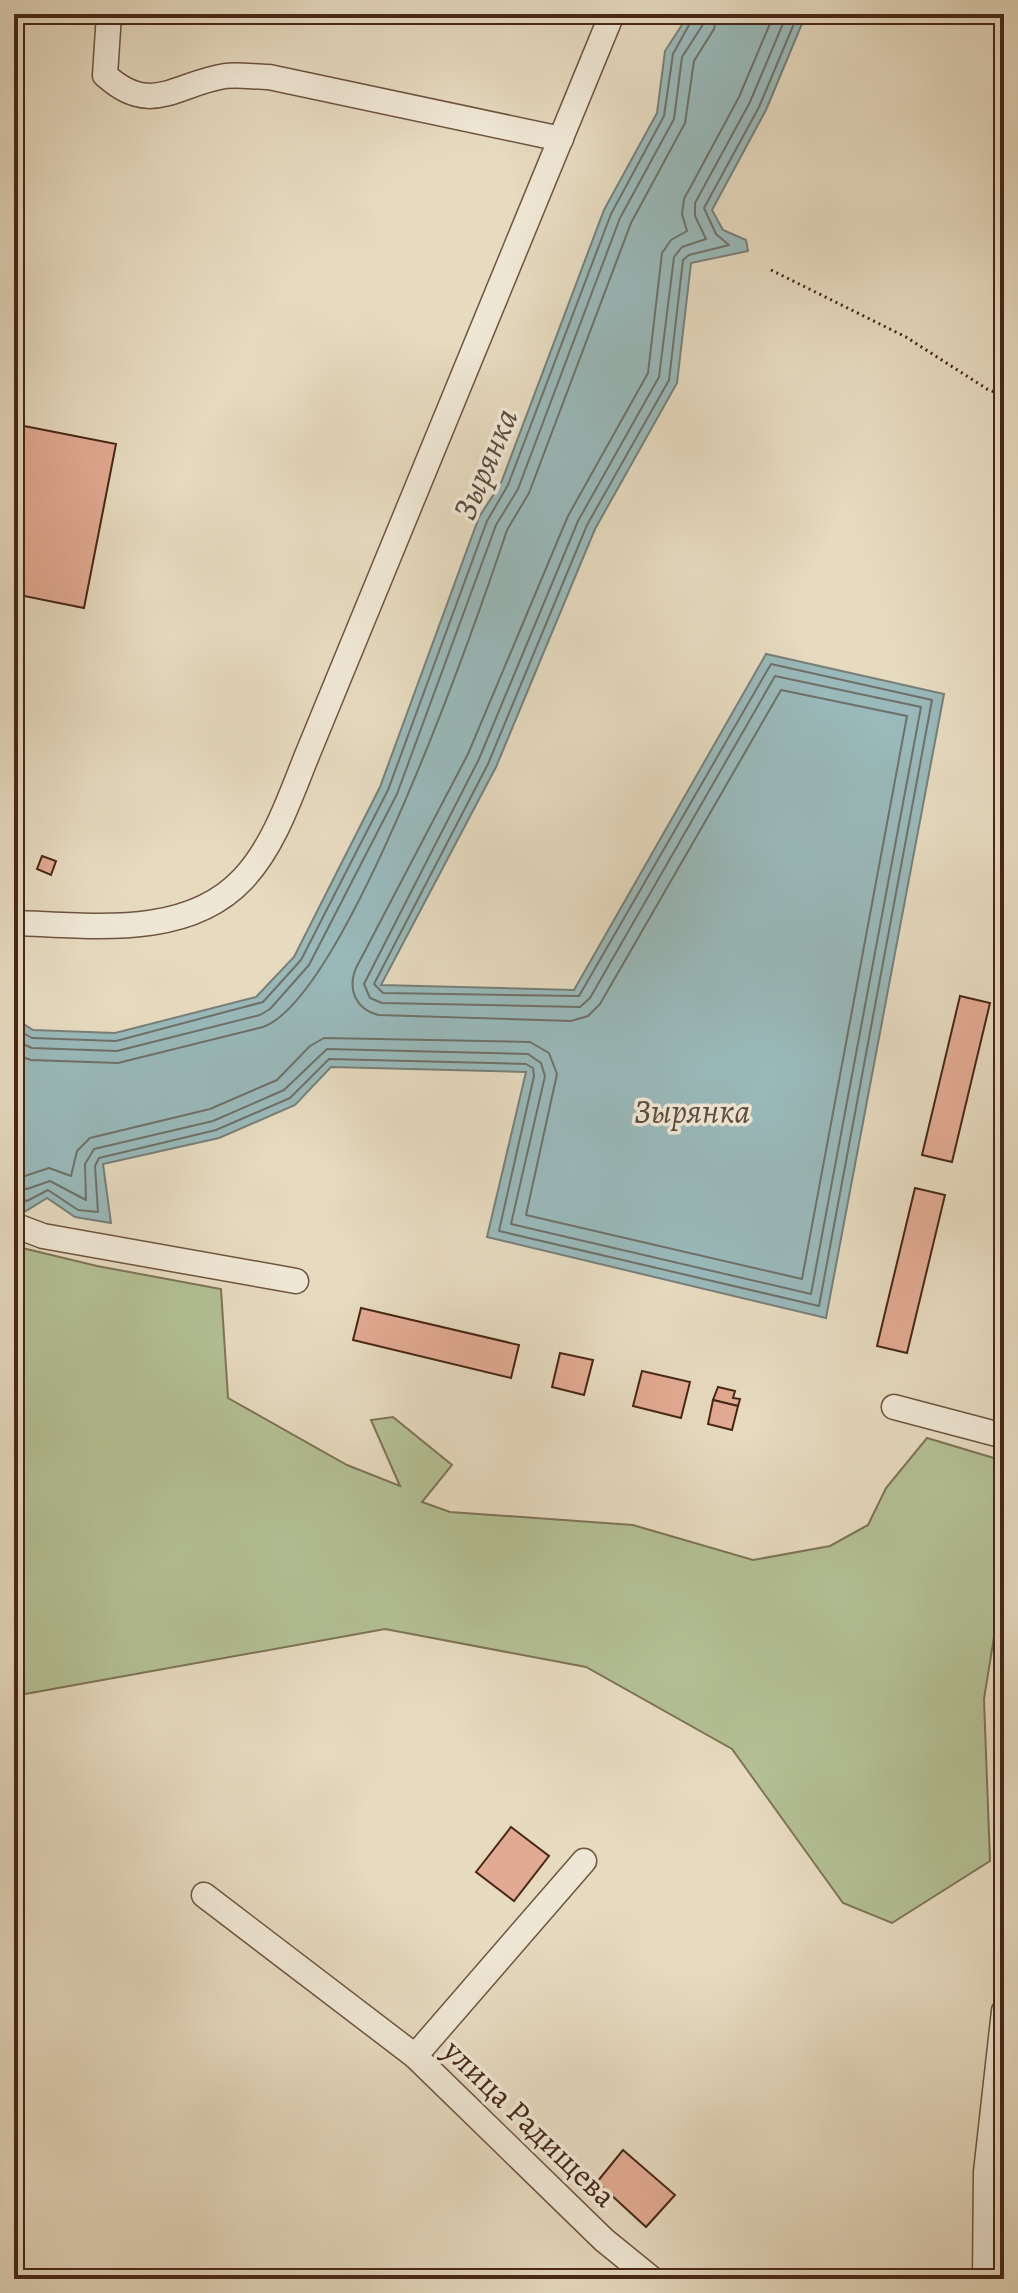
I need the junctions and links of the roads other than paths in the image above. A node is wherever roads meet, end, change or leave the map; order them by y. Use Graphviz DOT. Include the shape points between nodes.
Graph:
graph roads {
  1 [pos="109,14"];
  2 [pos="612,14"];
  3 [pos="561,139"];
  4 [pos="14,923"];
  5 [pos="14,1225"];
  6 [pos="296,1281"];
  7 [pos="894,1407"];
  8 [pos="1004,1436"];
  9 [pos="584,1861"];
  10 [pos="204,1895"];
  11 [pos="1004,2011"];
  12 [pos="415,2056"];
  13 [pos="652,2279"];
  14 [pos="985,2279"];
  1 -- 3 [label="street" via="105,75 125,93 153,96 226,76 269,77"];
  2 -- 3 [label="street"];
  3 -- 4 [label="street" via="275,830 243,879 203,909 149,923"];
  5 -- 6 [label="street" via="43,1236"];
  7 -- 8 [label="street"];
  9 -- 12 [label="street, улица Радищева"];
  10 -- 12 [label="street"];
  11 -- 14 [label="street" via="986,2172"];
  12 -- 13 [label="street, улица Радищева" via="604,2240"];
}
